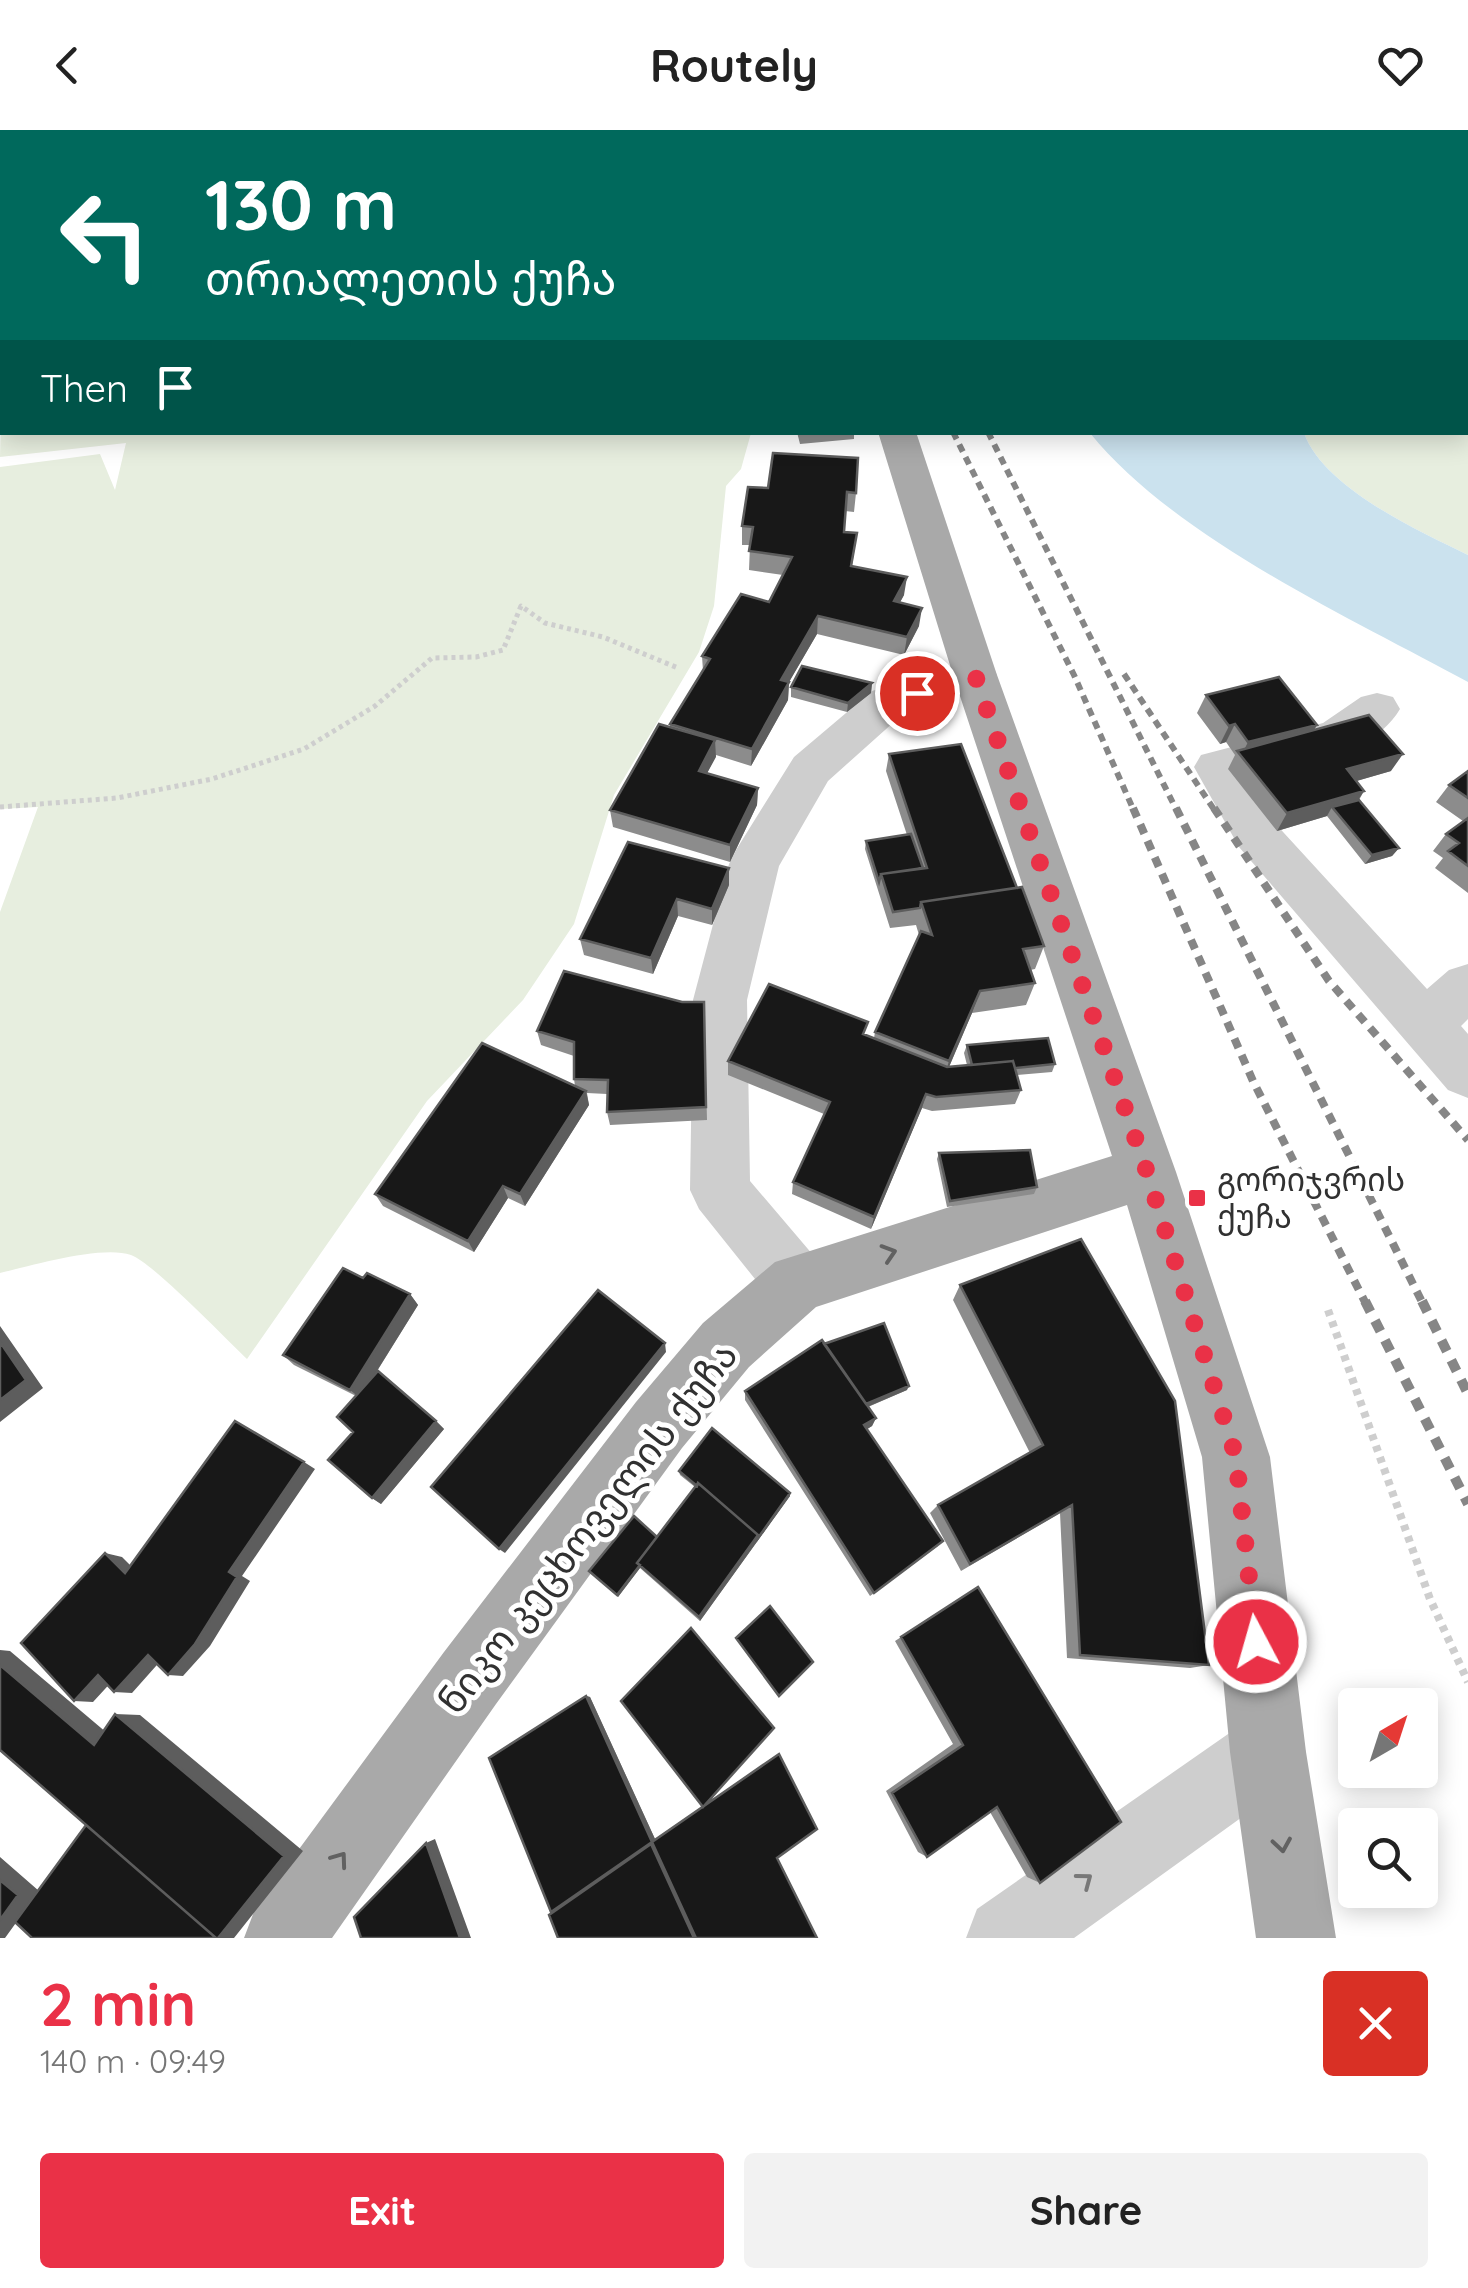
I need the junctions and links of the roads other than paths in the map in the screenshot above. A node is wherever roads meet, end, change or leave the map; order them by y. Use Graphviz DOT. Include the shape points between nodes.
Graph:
graph roads {
  1 [pos="898,435"];
  2 [pos="975,675"];
  3 [pos="1377,709"];
  4 [pos="1468,986"];
  5 [pos="1427,1022"];
  6 [pos="1468,1073"];
  7 [pos="1147,1172"];
  8 [pos="796,1282"];
  9 [pos="1268,1752"];
  10 [pos="284,1938"];
  11 [pos="1006,1938"];
  12 [pos="1296,1938"];
  1 -- 2 [label="main road"];
  2 -- 7 [label="main road"];
  2 -- 8 [label="street" via="888,702 811,769 754,864 720,1000 720,1190"];
  3 -- 5 [label="street" via="1338,736 1218,767 1256,834"];
  4 -- 5 [label="street"];
  5 -- 6 [label="street"];
  8 -- 7 [label="main road, ნიკო კეცხოველის ქუჩა, one-way"];
  7 -- 9 [label="main road" via="1236,1457"];
  10 -- 8 [label="main road, ნიკო კეცხოველის ქუჩა, one-way" via="659,1425 726,1344"];
  11 -- 9 [label="street, one-way"];
  9 -- 12 [label="main road, one-way"];
}
